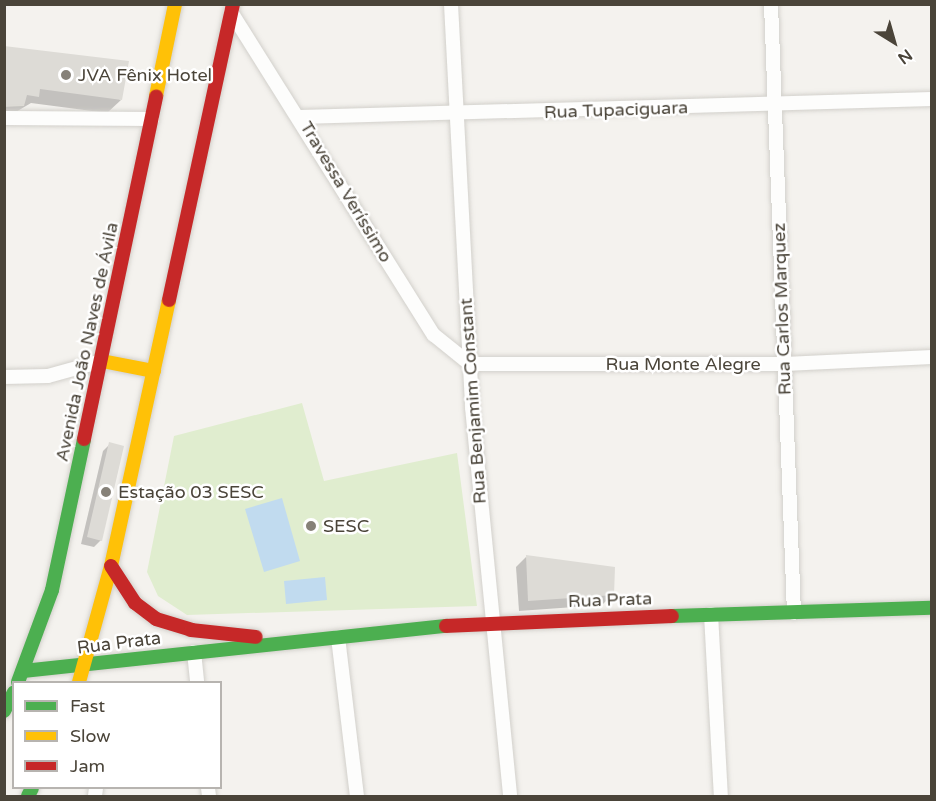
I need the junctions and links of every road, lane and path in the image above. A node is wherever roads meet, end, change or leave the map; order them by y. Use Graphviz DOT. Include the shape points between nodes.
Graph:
graph roads {
  1 [pos="175,4"];
  2 [pos="451,4"];
  3 [pos="771,4"];
  4 [pos="234,6"];
  5 [pos="932,99"];
  6 [pos="773,105"];
  7 [pos="453,115"];
  8 [pos="300,117"];
  9 [pos="4,118"];
  10 [pos="152,118"];
  11 [pos="932,357"];
  12 [pos="102,361"];
  13 [pos="470,364"];
  14 [pos="785,364"];
  15 [pos="154,371"];
  16 [pos="4,377"];
  17 [pos="111,566"];
  18 [pos="932,608"];
  19 [pos="794,613"];
  20 [pos="711,614"];
  21 [pos="492,621"];
  22 [pos="338,638"];
  23 [pos="292,640"];
  24 [pos="194,652"];
  25 [pos="86,665"];
  26 [pos="20,677"];
  27 [pos="79,681"];
  28 [pos="197,681"];
  29 [pos="12,697"];
  30 [pos="4,711"];
  31 [pos="357,796"];
  32 [pos="510,796"];
  33 [pos="721,796"];
  1 -- 10 [label="main road, Avenida João Naves de Ávila"];
  2 -- 7 [label="street, Rua Benjamim Constant"];
  3 -- 6 [label="street, Rua Carlos Marquez"];
  4 -- 8 [label="street, Travessa Veríssimo"];
  4 -- 15 [label="main road"];
  5 -- 6 [label="street, Rua Tupaciguara"];
  6 -- 7 [label="street, Rua Tupaciguara"];
  6 -- 14 [label="street, Rua Carlos Marquez"];
  7 -- 8 [label="street, Rua Tupaciguara"];
  7 -- 13 [label="street, Rua Benjamim Constant"];
  8 -- 13 [label="street, Travessa Veríssimo" via="434,335"];
  9 -- 10 [label="street"];
  10 -- 12 [label="main road, Avenida João Naves de Ávila"];
  11 -- 14 [label="street, Rua Monte Alegre"];
  12 -- 15 [label="main road"];
  12 -- 16 [label="street" via="48,376"];
  12 -- 26 [label="main road, Avenida João Naves de Ávila" via="52,590"];
  13 -- 14 [label="street, Rua Monte Alegre"];
  13 -- 21 [label="street, Rua Benjamim Constant"];
  14 -- 19 [label="street, Rua Carlos Marquez"];
  15 -- 17 [label="main road"];
  17 -- 23 [label="main road, Rua Prata" via="135,603 156,619 191,630"];
  17 -- 25 [label="main road"];
  18 -- 19 [label="main road, Rua Prata"];
  19 -- 20 [label="main road, Rua Prata"];
  20 -- 21 [label="main road, Rua Prata"];
  20 -- 33 [label="street"];
  21 -- 22 [label="main road, Rua Prata"];
  21 -- 32 [label="street, Rua Benjamim Constant"];
  22 -- 23 [label="main road, Rua Prata"];
  22 -- 31 [label="street"];
  23 -- 24 [label="main road, Rua Prata"];
  24 -- 25 [label="main road, Rua Prata"];
  24 -- 28 [label="street"];
  25 -- 26 [label="main road, Rua Prata"];
  25 -- 27 [label="main road"];
  29 -- 30 [label="main road"];
}
